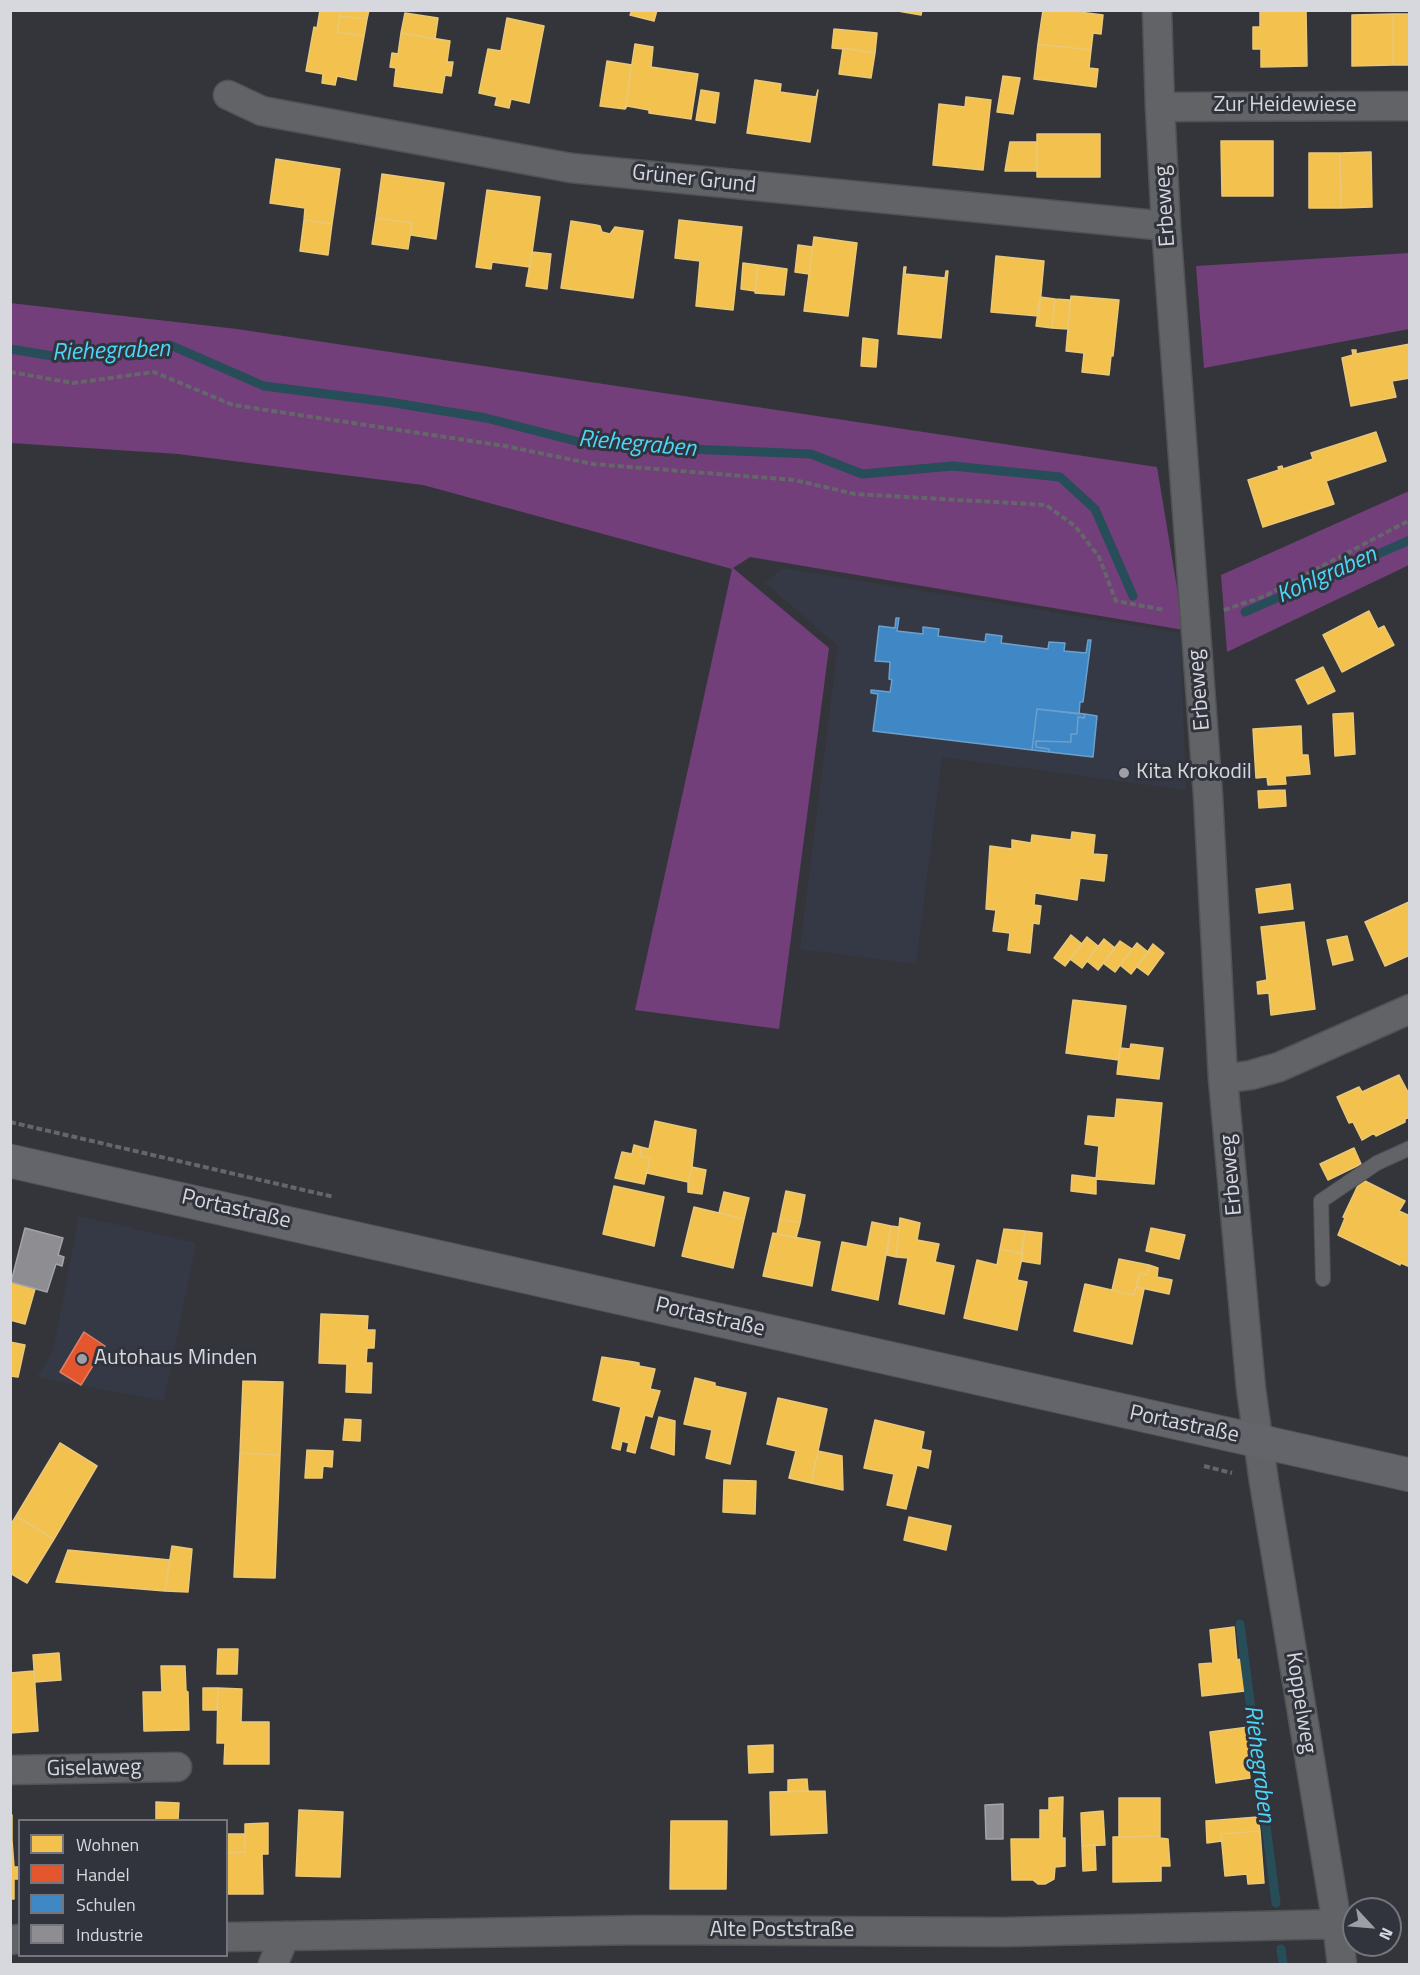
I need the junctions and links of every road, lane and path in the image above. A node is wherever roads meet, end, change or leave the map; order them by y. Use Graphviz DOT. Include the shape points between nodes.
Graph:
graph roads {
  1 [pos="1157,10"];
  2 [pos="228,95"];
  3 [pos="1410,106"];
  4 [pos="1160,107"];
  5 [pos="1167,226"];
  6 [pos="10,372"];
  7 [pos="1410,520"];
  8 [pos="1195,628"];
  9 [pos="1410,1009"];
  10 [pos="1223,1079"];
  11 [pos="1410,1148"];
  12 [pos="10,1161"];
  13 [pos="1323,1279"];
  14 [pos="1258,1441"];
  15 [pos="1410,1475"];
  16 [pos="177,1767"];
  17 [pos="10,1770"];
  18 [pos="1337,1924"];
  19 [pos="285,1936"];
  20 [pos="228,1937"];
  21 [pos="273,1965"];
  22 [pos="1342,1965"];
  1 -- 4 [label="street, Erbeweg"];
  2 -- 5 [label="street, Grüner Grund" via="262,111 571,168"];
  3 -- 4 [label="street, Zur Heidewiese"];
  4 -- 5 [label="street, Erbeweg"];
  5 -- 8 [label="street, Erbeweg"];
  6 -- 8 [label="path" via="73,383 153,372 233,405 505,446 593,464 795,480 855,494 1046,504 1075,526 1099,557 1116,601 1164,609"];
  7 -- 8 [label="path"];
  8 -- 10 [label="street, Erbeweg"];
  9 -- 10 [label="street" via="1279,1067"];
  10 -- 14 [label="street, Erbeweg"];
  11 -- 13 [label="lane" via="1377,1162 1321,1201"];
  12 -- 14 [label="main road, Portastraße"];
  14 -- 15 [label="main road, Portastraße"];
  14 -- 18 [label="street, Koppelweg"];
  16 -- 17 [label="street, Giselaweg"];
  18 -- 19 [label="street, Alte Poststraße" via="1007,1932 643,1930"];
  18 -- 22 [label="street, Koppelweg"];
  19 -- 20 [label="street, Alte Poststraße"];
  19 -- 21 [label="street"];
}
